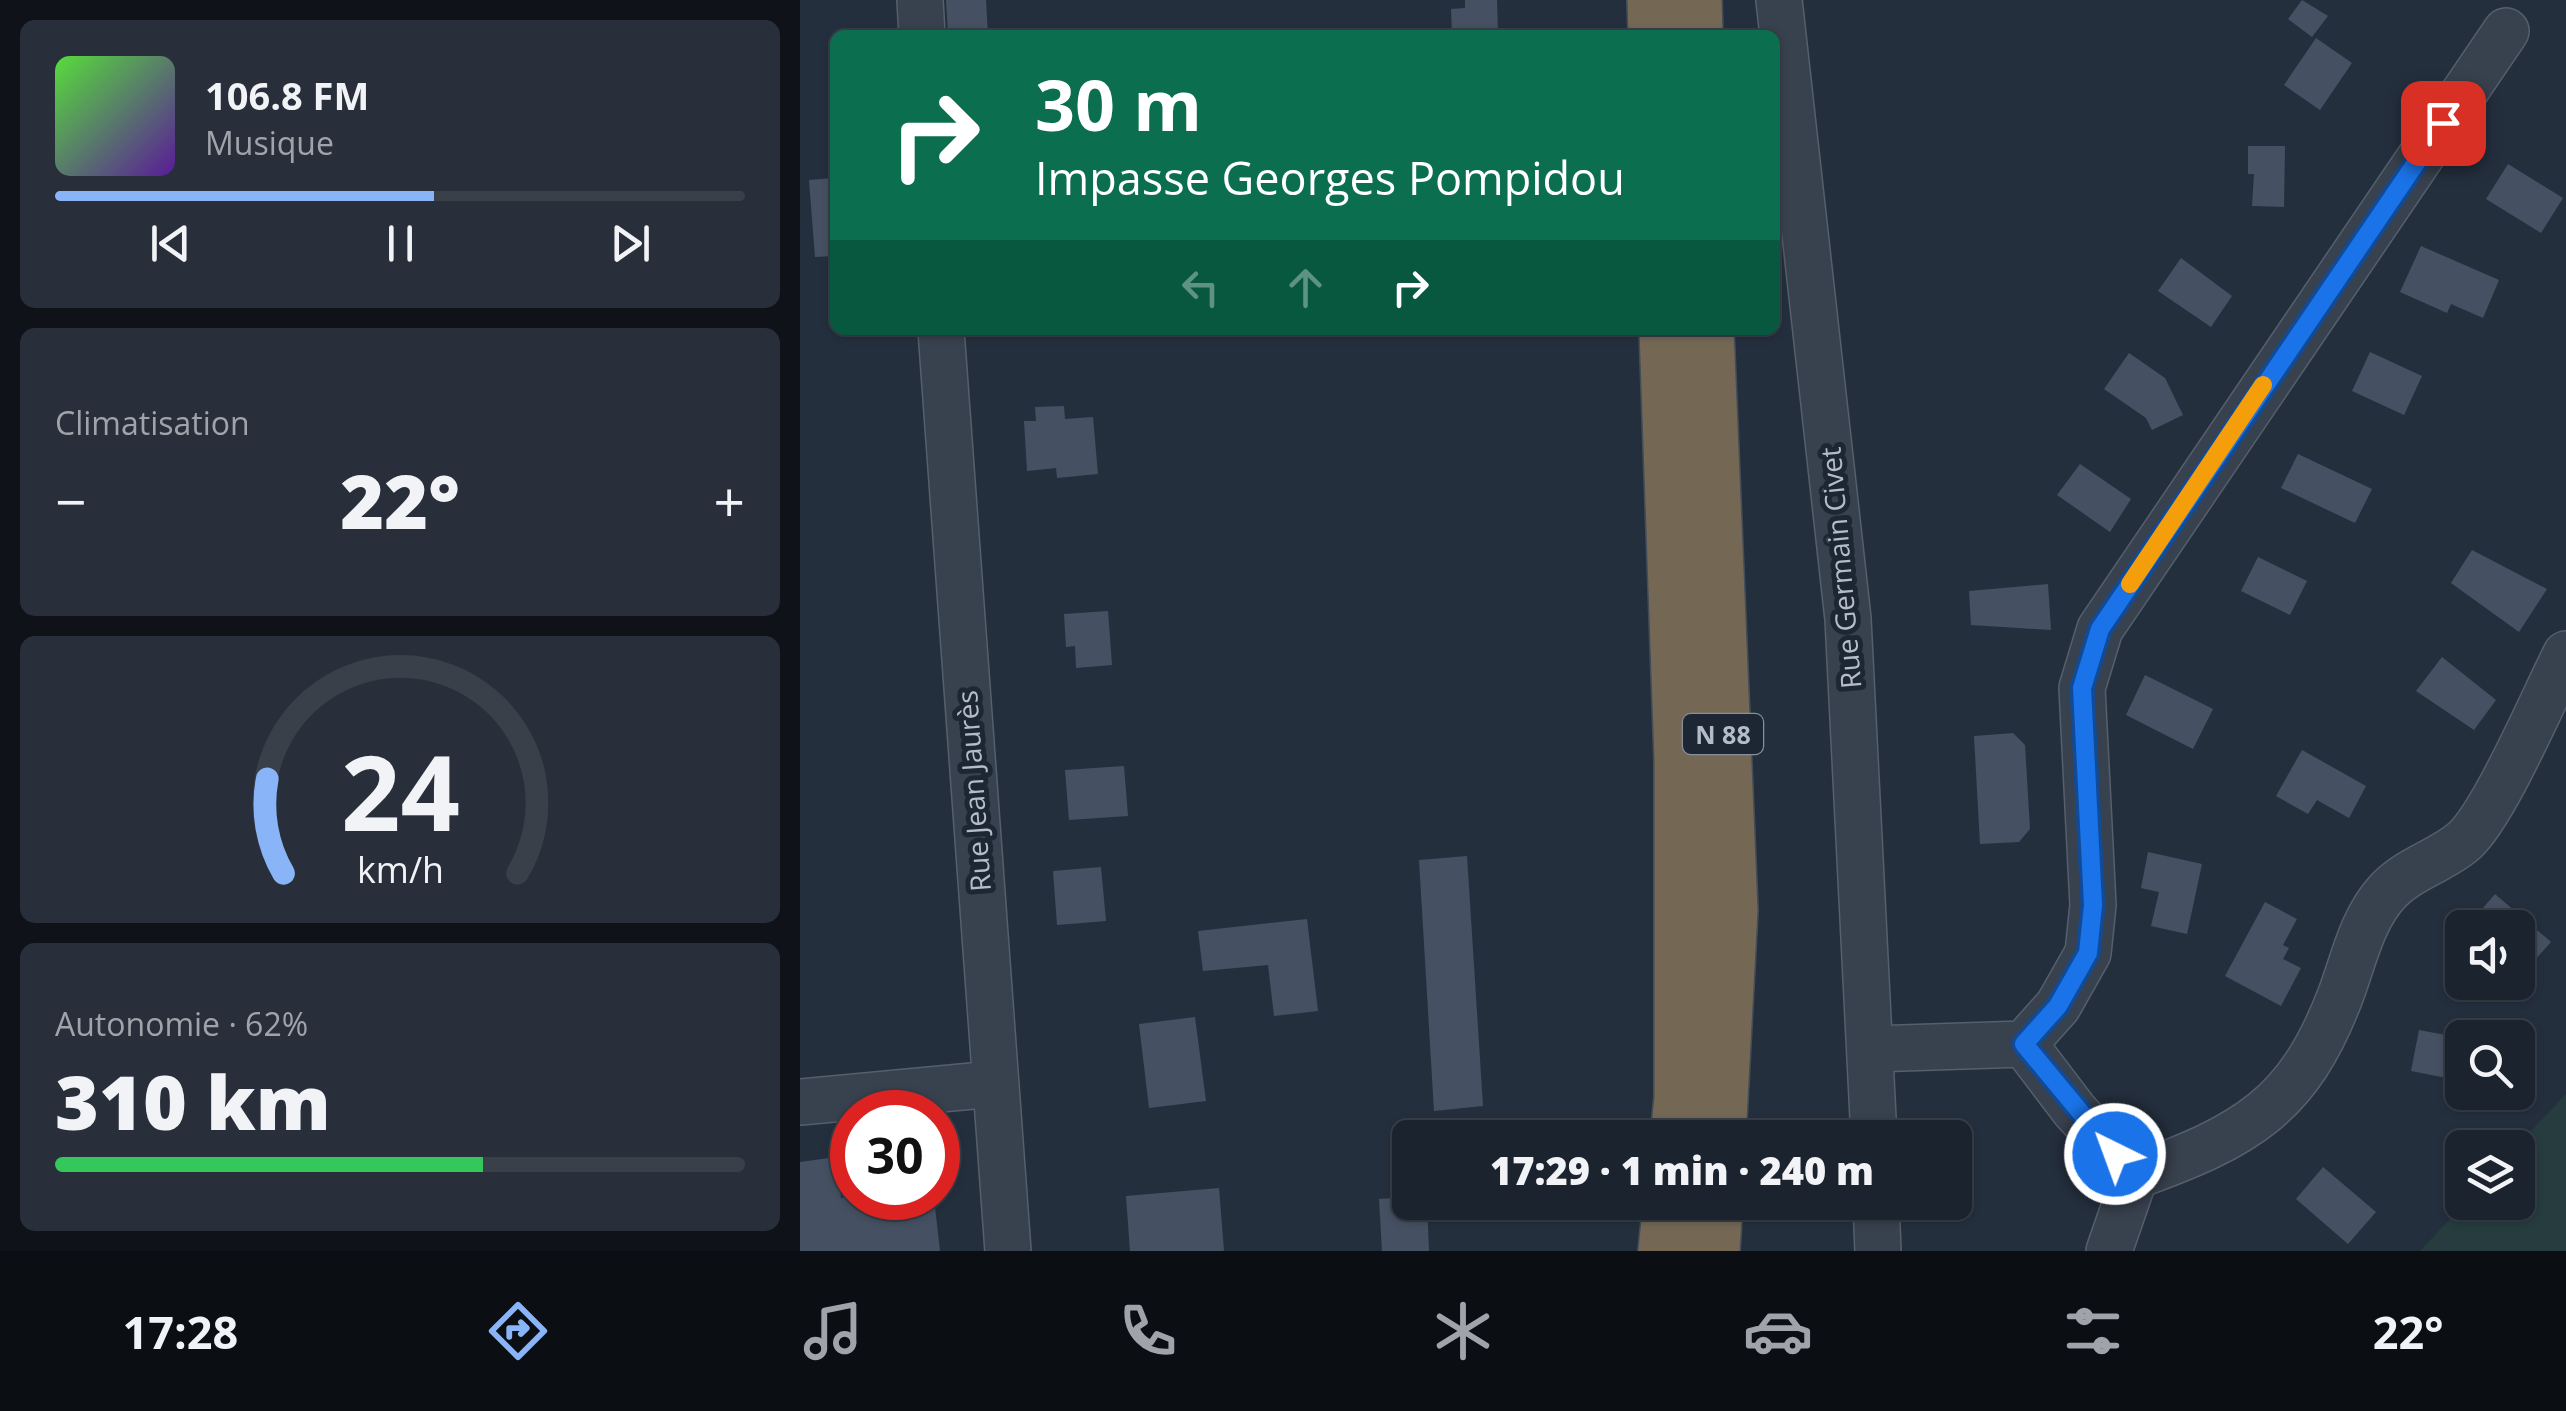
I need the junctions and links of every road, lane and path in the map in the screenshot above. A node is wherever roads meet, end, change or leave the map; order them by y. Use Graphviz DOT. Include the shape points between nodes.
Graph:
graph roads {
  1 [pos="920,0"];
  2 [pos="1655,0"];
  3 [pos="1694,0"];
  4 [pos="1779,0"];
  5 [pos="922,30"];
  6 [pos="1656,30"];
  7 [pos="1695,30"];
  8 [pos="2506,31"];
  9 [pos="942,335"];
  10 [pos="1667,335"];
  11 [pos="1706,335"];
  12 [pos="2566,654"];
  13 [pos="2024,1044"];
  14 [pos="1872,1048"];
  15 [pos="994,1084"];
  16 [pos="800,1102"];
  17 [pos="1680,1120"];
  18 [pos="1719,1120"];
  19 [pos="1874,1120"];
  20 [pos="2135,1176"];
  21 [pos="1669,1220"];
  22 [pos="1714,1220"];
  23 [pos="1877,1220"];
  24 [pos="1008,1251"];
  25 [pos="1666,1251"];
  26 [pos="1712,1251"];
  27 [pos="1878,1251"];
  28 [pos="2109,1251"];
  1 -- 5 [label="street"];
  2 -- 6 [label="highway"];
  3 -- 7 [label="highway"];
  4 -- 14 [label="street, Rue Germain Civet" via="1848,619"];
  8 -- 13 [label="street" via="2100,629 2082,688 2093,905 2088,953 2058,1006"];
  9 -- 15 [label="street, Rue Jean Jaurès"];
  10 -- 17 [label="highway, N 88" via="1682,760"];
  11 -- 18 [label="highway, N 88" via="1730,910"];
  12 -- 20 [label="street" via="2464,841 2388,891 2366,924 2322,1046 2302,1074 2238,1132"];
  13 -- 14 [label="street"];
  13 -- 20 [label="street"];
  14 -- 19 [label="street, Rue Germain Civet"];
  15 -- 16 [label="street"];
  15 -- 24 [label="street, Rue Jean Jaurès"];
  20 -- 28 [label="street"];
  21 -- 25 [label="highway"];
  22 -- 26 [label="highway"];
  23 -- 27 [label="street"];
}
